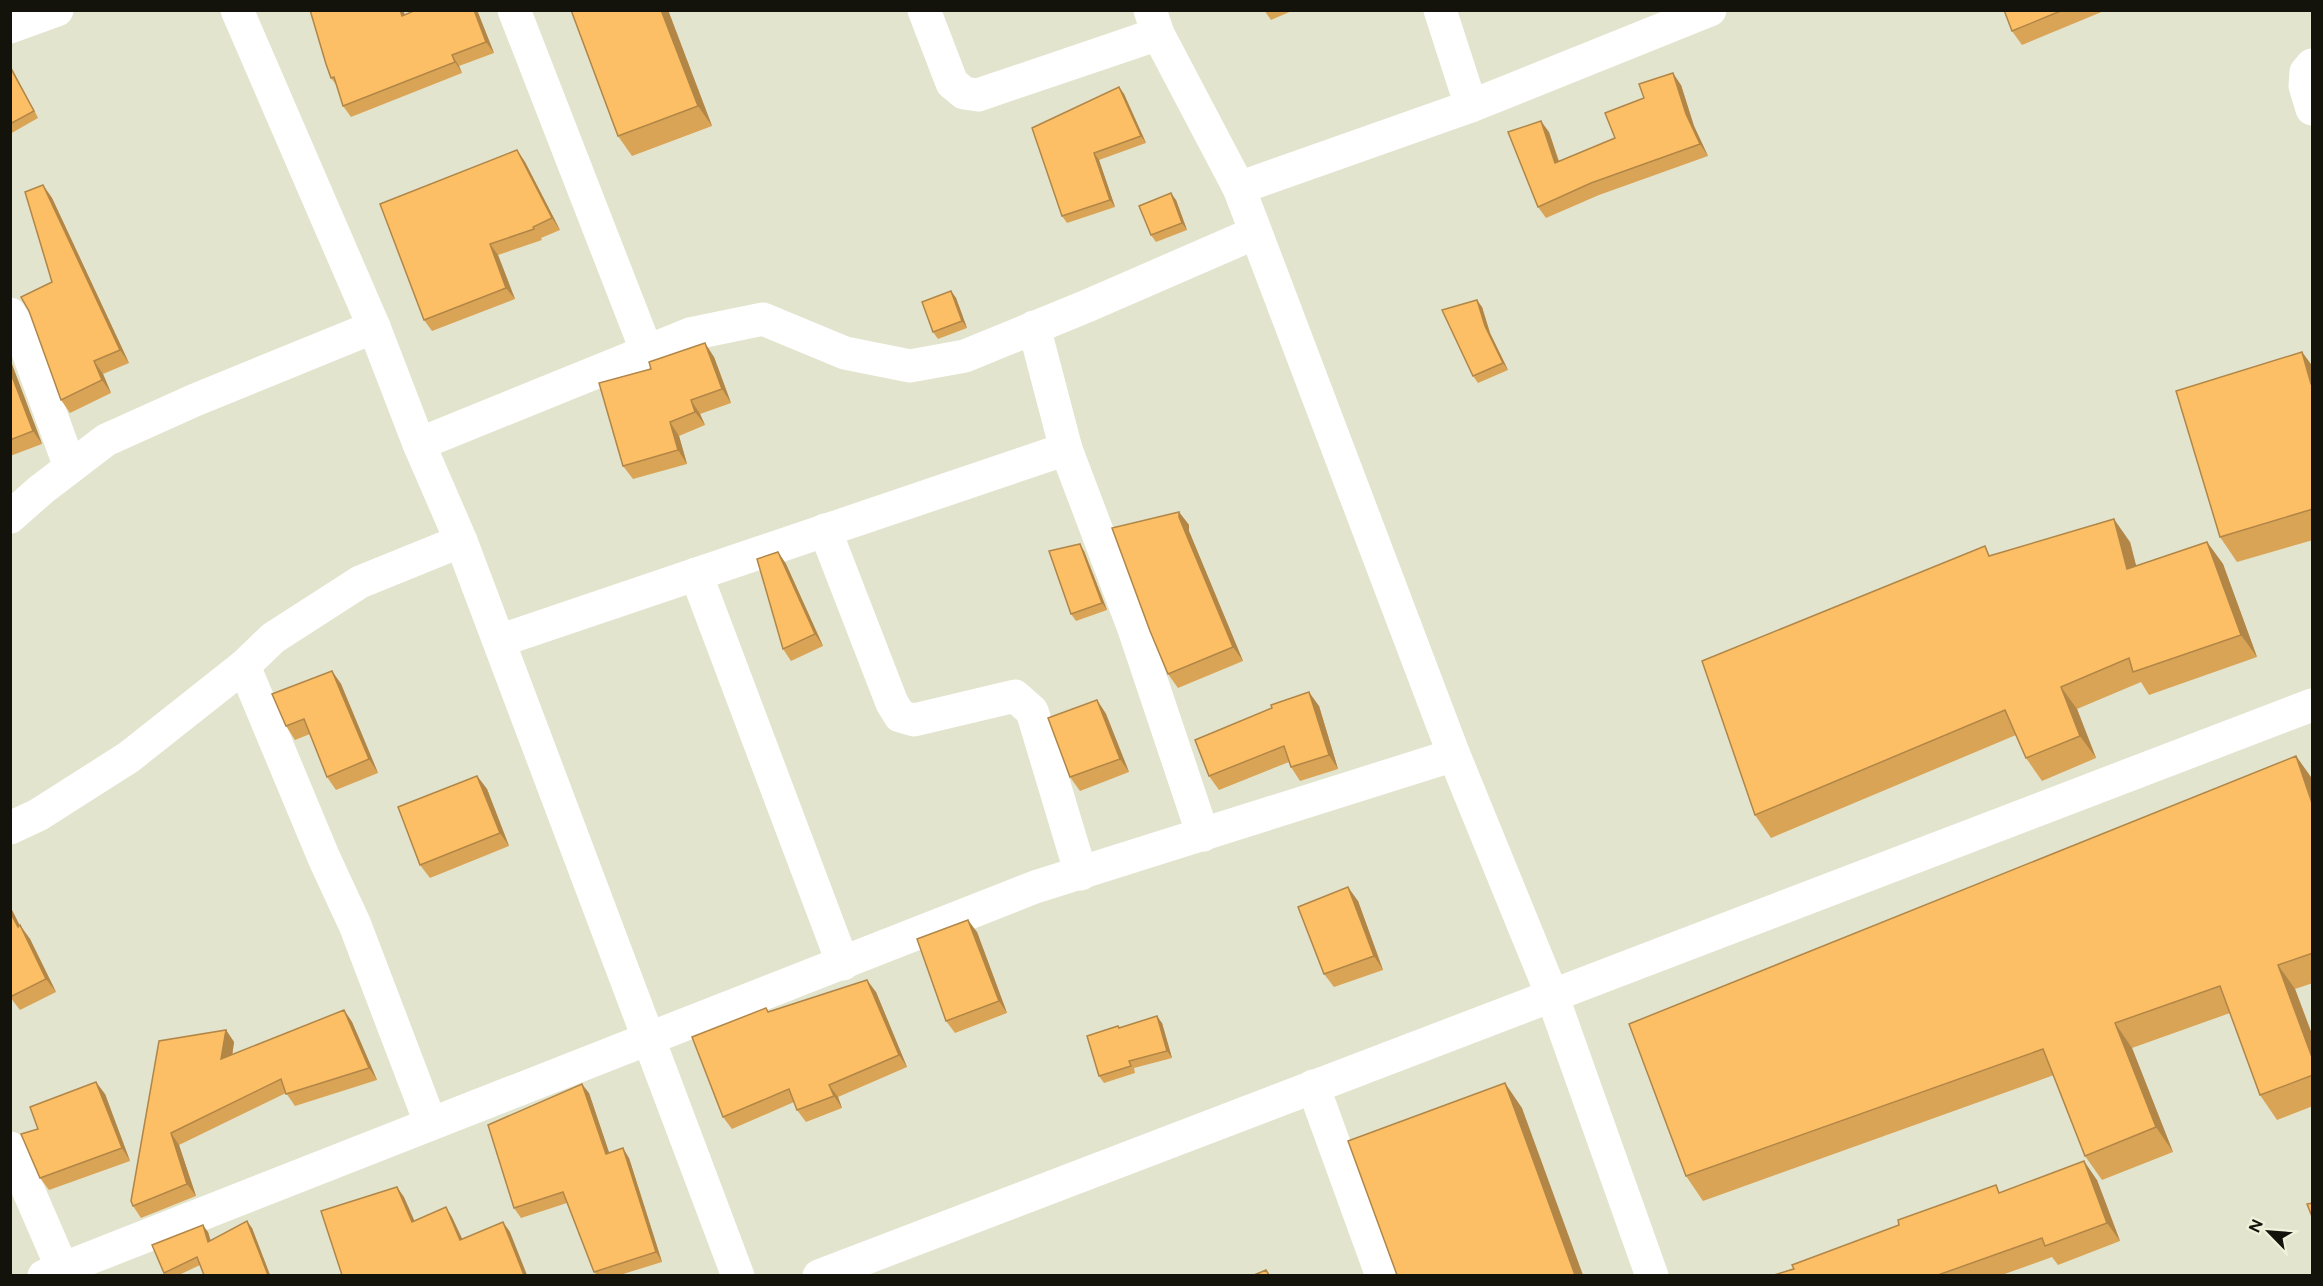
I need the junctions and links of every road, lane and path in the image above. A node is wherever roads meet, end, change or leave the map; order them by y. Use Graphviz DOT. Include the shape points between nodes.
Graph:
graph roads {
  1 [pos="57,10"];
  2 [pos="237,10"];
  3 [pos="514,10"];
  4 [pos="924,10"];
  5 [pos="1440,10"];
  6 [pos="1710,10"];
  7 [pos="1154,22"];
  8 [pos="10,27"];
  9 [pos="2313,65"];
  10 [pos="1472,106"];
  11 [pos="2313,109"];
  12 [pos="1239,188"];
  13 [pos="1255,233"];
  14 [pos="10,314"];
  15 [pos="374,327"];
  16 [pos="1034,327"];
  17 [pos="647,352"];
  18 [pos="419,444"];
  19 [pos="1066,449"];
  20 [pos="70,467"];
  21 [pos="10,517"];
  22 [pos="825,530"];
  23 [pos="461,541"];
  24 [pos="696,574"];
  25 [pos="499,641"];
  26 [pos="244,666"];
  27 [pos="2313,705"];
  28 [pos="1454,755"];
  29 [pos="10,828"];
  30 [pos="1203,835"];
  31 [pos="1081,874"];
  32 [pos="843,964"];
  33 [pos="1552,995"];
  34 [pos="648,1039"];
  35 [pos="1313,1086"];
  36 [pos="430,1122"];
  37 [pos="10,1148"];
  38 [pos="53,1272"];
  39 [pos="738,1275"];
  40 [pos="819,1275"];
  41 [pos="1382,1275"];
  42 [pos="1652,1275"];
  1 -- 8 [label="street"];
  2 -- 15 [label="street"];
  3 -- 17 [label="street"];
  4 -- 7 [label="street" via="952,83 964,93 978,95"];
  5 -- 10 [label="street"];
  6 -- 10 [label="street"];
  7 -- 12 [label="street"];
  9 -- 11 [label="street" via="2306,72 2305,86"];
  10 -- 12 [label="street"];
  12 -- 13 [label="street"];
  13 -- 16 [label="street"];
  13 -- 28 [label="street"];
  14 -- 20 [label="street" via="20,330"];
  15 -- 18 [label="street"];
  15 -- 20 [label="street" via="106,440"];
  16 -- 17 [label="street" via="965,356 910,366 845,353 763,319 690,334"];
  16 -- 19 [label="street"];
  17 -- 18 [label="street"];
  18 -- 23 [label="street"];
  19 -- 22 [label="street"];
  19 -- 30 [label="street" via="1134,629"];
  20 -- 21 [label="street"];
  22 -- 24 [label="street"];
  22 -- 31 [label="street" via="900,716 914,720 1015,696 1032,711"];
  23 -- 25 [label="street"];
  23 -- 26 [label="street" via="360,582 273,638"];
  24 -- 25 [label="street"];
  24 -- 32 [label="street"];
  25 -- 34 [label="street"];
  26 -- 29 [label="street" via="120,763 38,815"];
  26 -- 36 [label="street" via="356,925"];
  27 -- 33 [label="street"];
  28 -- 30 [label="street"];
  28 -- 33 [label="street"];
  30 -- 31 [label="street"];
  31 -- 32 [label="street" via="1035,887"];
  32 -- 34 [label="street"];
  33 -- 35 [label="street"];
  33 -- 42 [label="street"];
  34 -- 36 [label="street"];
  34 -- 39 [label="street"];
  35 -- 40 [label="street"];
  35 -- 41 [label="street"];
  36 -- 38 [label="street"];
  37 -- 38 [label="street"];
}
